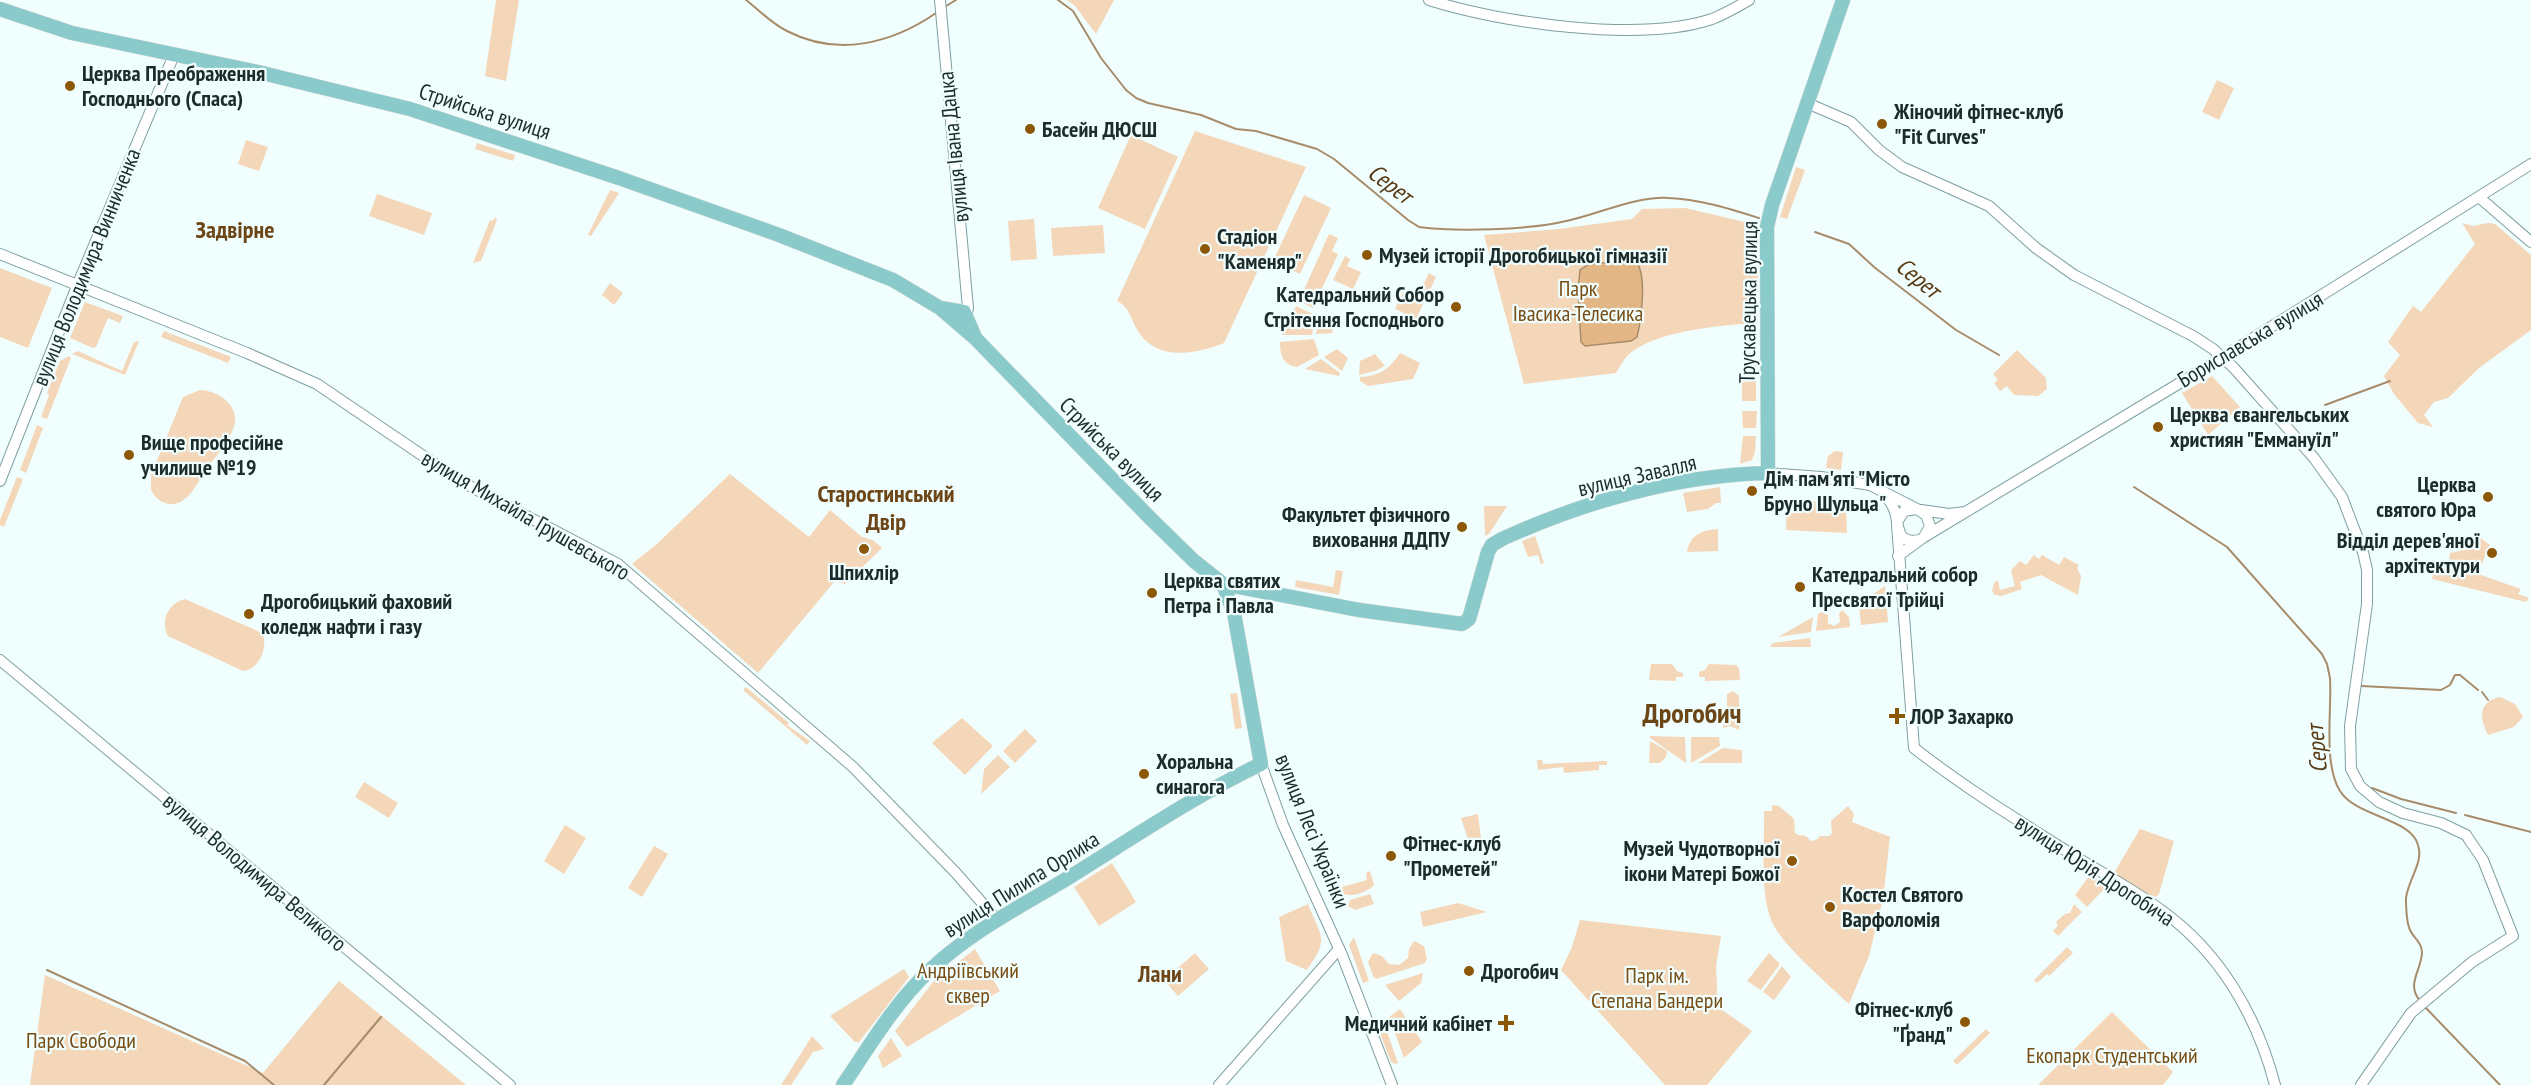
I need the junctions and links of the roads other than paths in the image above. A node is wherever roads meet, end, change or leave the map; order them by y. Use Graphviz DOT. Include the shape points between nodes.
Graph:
graph roads {
  1 [pos="1429,0"];
  2 [pos="1749,0"];
  3 [pos="1843,0"];
  4 [pos="940,1"];
  5 [pos="0,9"];
  6 [pos="174,55"];
  7 [pos="1808,103"];
  8 [pos="2531,164"];
  9 [pos="2480,198"];
  10 [pos="2531,242"];
  11 [pos="0,254"];
  12 [pos="77,286"];
  13 [pos="960,316"];
  14 [pos="2223,357"];
  15 [pos="1768,473"];
  16 [pos="0,481"];
  17 [pos="1883,492"];
  18 [pos="1918,509"];
  19 [pos="1969,512"];
  20 [pos="1897,524"];
  21 [pos="1923,538"];
  22 [pos="1898,556"];
  23 [pos="1223,584"];
  24 [pos="0,660"];
  25 [pos="1262,764"];
  26 [pos="997,920"];
  27 [pos="1339,949"];
  28 [pos="510,1085"];
  29 [pos="843,1085"];
  30 [pos="1219,1085"];
  31 [pos="1392,1085"];
  32 [pos="2275,1085"];
  33 [pos="2361,1085"];
  1 -- 2 [label="street" via="1500,18 1607,28 1701,22"];
  3 -- 7 [label="main road, Трускавецька вулиця"];
  4 -- 13 [label="street, вулиця Івана Дацка" via="968,308"];
  5 -- 6 [label="main road, Стрийська вулиця" via="66,32"];
  6 -- 12 [label="street, вулиця Володимира Винниченка"];
  6 -- 13 [label="main road, Стрийська вулиця" via="354,94 526,146 894,280"];
  7 -- 14 [label="street" via="1851,122 1902,167 1989,206 2074,275 2193,336"];
  7 -- 15 [label="main road, Трускавецька вулиця" via="1768,222"];
  8 -- 9 [label="street, Бориславська вулиця"];
  9 -- 10 [label="street"];
  9 -- 14 [label="street, Бориславська вулиця"];
  11 -- 12 [label="street, вулиця Михайла Грушевського"];
  12 -- 16 [label="street, вулиця Володимира Винниченка"];
  12 -- 26 [label="street, вулиця Михайла Грушевського" via="317,384 460,481 618,564 848,762"];
  13 -- 23 [label="main road, Стрийська вулиця" via="976,339 1151,519"];
  14 -- 19 [label="street, Бориславська вулиця"];
  14 -- 33 [label="street" via="2337,487 2363,552 2368,586 2349,745 2351,769 2360,786 2388,807 2455,828 2473,843 2513,936 2472,962 2416,1008"];
  15 -- 17 [label="street" via="1848,481"];
  15 -- 23 [label="main road, вулиця Завалля" via="1648,489 1518,532 1490,548 1469,619 1462,624 1359,610"];
  17 -- 18 [label="street"];
  17 -- 20 [label="street" via="1892,504"];
  18 -- 19 [label="street" via="1949,514"];
  18 -- 20 [label="street" via="1904,511"];
  18 -- 21 [label="street" via="1929,522"];
  19 -- 21 [label="street, Бориславська вулиця"];
  20 -- 21 [label="street" via="1907,540"];
  20 -- 22 [label="street"];
  21 -- 22 [label="street, Бориславська вулиця"];
  22 -- 32 [label="street, вулиця Юрія Дрогобича" via="1914,748 1948,775 2162,910 2195,939 2246,1007"];
  23 -- 25 [label="main road, вулиця Лесі Українки" via="1234,613"];
  24 -- 28 [label="street, вулиця Володимира Великого"];
  25 -- 26 [label="main road, вулиця Пилипа Орлика" via="1193,801"];
  25 -- 27 [label="street, вулиця Лесі Українки" via="1283,825"];
  26 -- 29 [label="main road, вулиця Пилипа Орлика" via="919,980"];
  27 -- 30 [label="street"];
  27 -- 31 [label="street, вулиця Лесі Українки"];
}
